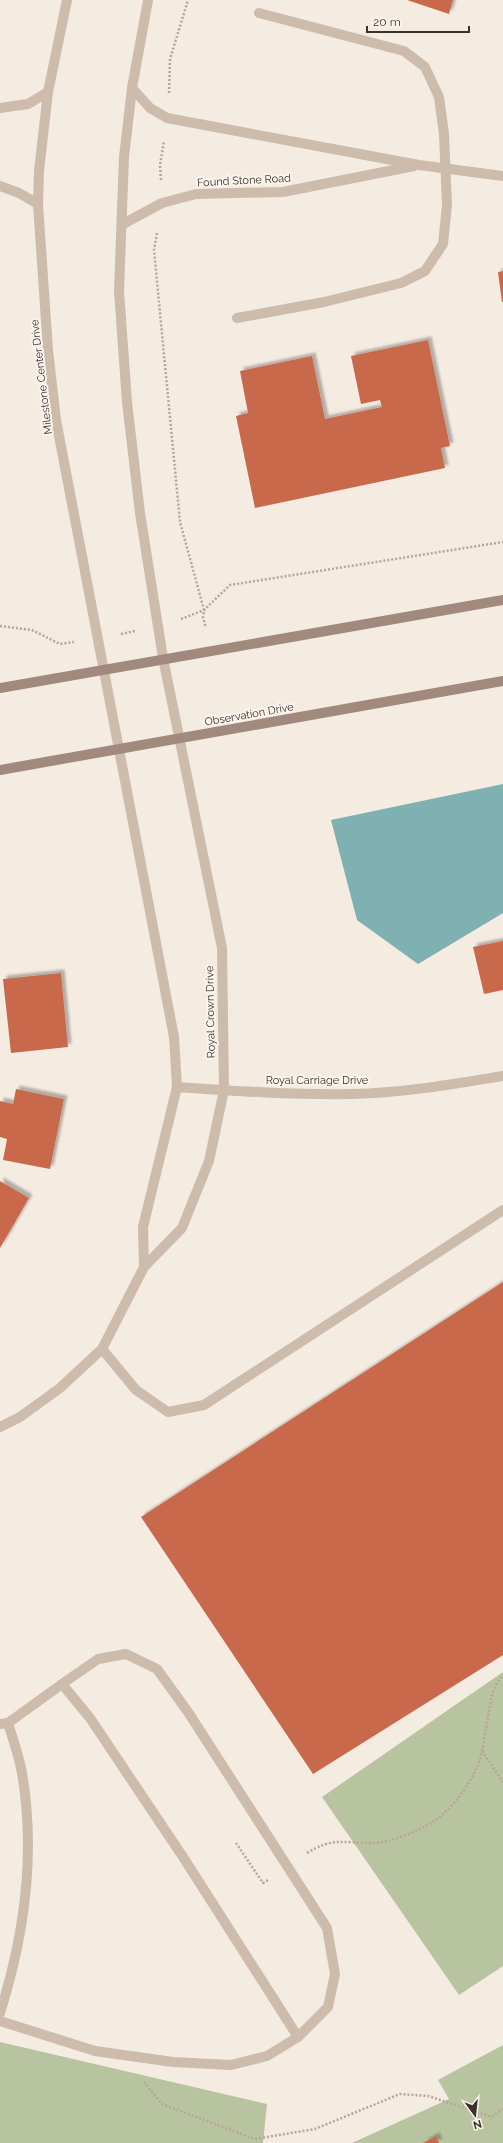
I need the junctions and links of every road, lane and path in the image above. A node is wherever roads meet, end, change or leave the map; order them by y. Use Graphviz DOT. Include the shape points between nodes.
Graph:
graph roads {
  1 [pos="67,0"];
  2 [pos="148,0"];
  3 [pos="188,0"];
  4 [pos="259,13"];
  5 [pos="132,88"];
  6 [pos="48,92"];
  7 [pos="0,108"];
  8 [pos="167,118"];
  9 [pos="419,165"];
  10 [pos="444,168"];
  11 [pos="503,176"];
  12 [pos="0,186"];
  13 [pos="38,204"];
  14 [pos="162,204"];
  15 [pos="123,224"];
  16 [pos="237,318"];
  17 [pos="503,542"];
  18 [pos="503,600"];
  19 [pos="204,610"];
  20 [pos="158,627"];
  21 [pos="210,650"];
  22 [pos="163,658"];
  23 [pos="104,669"];
  24 [pos="503,681"];
  25 [pos="0,688"];
  26 [pos="179,739"];
  27 [pos="118,749"];
  28 [pos="0,770"];
  29 [pos="503,1076"];
  30 [pos="177,1087"];
  31 [pos="224,1090"];
  32 [pos="503,1210"];
  33 [pos="144,1267"];
  34 [pos="102,1348"];
  35 [pos="0,1427"];
  36 [pos="503,1675"];
  37 [pos="62,1684"];
  38 [pos="4,1723"];
  39 [pos="482,1751"];
  40 [pos="503,1782"];
  41 [pos="236,1843"];
  42 [pos="287,1866"];
  43 [pos="0,2013"];
  44 [pos="0,2021"];
  45 [pos="298,2037"];
  46 [pos="142,2058"];
  47 [pos="503,2109"];
  1 -- 6 [label="street, Milestone Center Drive"];
  2 -- 5 [label="street"];
  3 -- 8 [label="path" via="170,58"];
  4 -- 10 [label="street" via="404,51 425,67 439,97 444,134"];
  5 -- 8 [label="street, Found Stone Road" via="150,108"];
  5 -- 15 [label="street" via="124,157"];
  6 -- 7 [label="street" via="28,104"];
  6 -- 13 [label="street, Milestone Center Drive"];
  8 -- 9 [label="street, Found Stone Road"];
  8 -- 14 [label="path" via="160,165"];
  9 -- 10 [label="street, Found Stone Road"];
  9 -- 14 [label="street, Found Stone Road" via="284,192 196,194"];
  10 -- 11 [label="street, Found Stone Road"];
  10 -- 16 [label="street" via="447,205 444,244 425,271 400,283 332,300"];
  12 -- 13 [label="street"];
  13 -- 23 [label="street, Milestone Center Drive" via="48,350 56,420"];
  14 -- 15 [label="street, Found Stone Road"];
  14 -- 19 [label="path" via="154,250 180,522"];
  15 -- 20 [label="street" via="119,291 127,402 140,513"];
  17 -- 19 [label="path" via="230,585"];
  18 -- 21 [label="street"];
  19 -- 20 [label="path"];
  19 -- 21 [label="path" via="203,618"];
  20 -- 22 [label="street"];
  21 -- 22 [label="street"];
  22 -- 23 [label="street"];
  22 -- 26 [label="street"];
  23 -- 25 [label="street"];
  23 -- 27 [label="street, Milestone Center Drive"];
  24 -- 26 [label="street, Observation Drive"];
  26 -- 27 [label="street, Observation Drive"];
  26 -- 31 [label="street, Royal Crown Drive" via="222,948"];
  27 -- 28 [label="street, Observation Drive"];
  27 -- 30 [label="street, Royal Crown Drive" via="174,1037"];
  29 -- 31 [label="street, Royal Carriage Drive" via="437,1086 354,1094"];
  30 -- 31 [label="street, Royal Carriage Drive"];
  30 -- 33 [label="street, Royal Crown Drive" via="143,1227"];
  31 -- 33 [label="street, Royal Crown Drive" via="209,1161 182,1228"];
  32 -- 34 [label="street" via="204,1405 168,1412 136,1390"];
  33 -- 34 [label="street, Royal Crown Drive"];
  34 -- 35 [label="street, Royal Crown Drive" via="60,1388 20,1417"];
  36 -- 39 [label="path" via="496,1682 491,1697"];
  37 -- 38 [label="street"];
  37 -- 42 [label="street" via="98,1659 126,1654 157,1669 188,1712"];
  37 -- 45 [label="street" via="90,1718 185,1860"];
  38 -- 43 [label="street" via="22,1772 28,1836 26,1905 13,1970"];
  39 -- 40 [label="path"];
  39 -- 42 [label="path" via="478,1766 458,1799 434,1821 408,1834 373,1843 324,1842"];
  41 -- 42 [label="path" via="263,1884"];
  42 -- 45 [label="street" via="327,1928 334,1974 328,2007"];
  44 -- 46 [label="street" via="96,2051"];
  45 -- 46 [label="street" via="267,2056 230,2065"];
  46 -- 47 [label="path" via="140,2077 162,2104 256,2139 315,2129 400,2094 428,2096 492,2117"];
}
